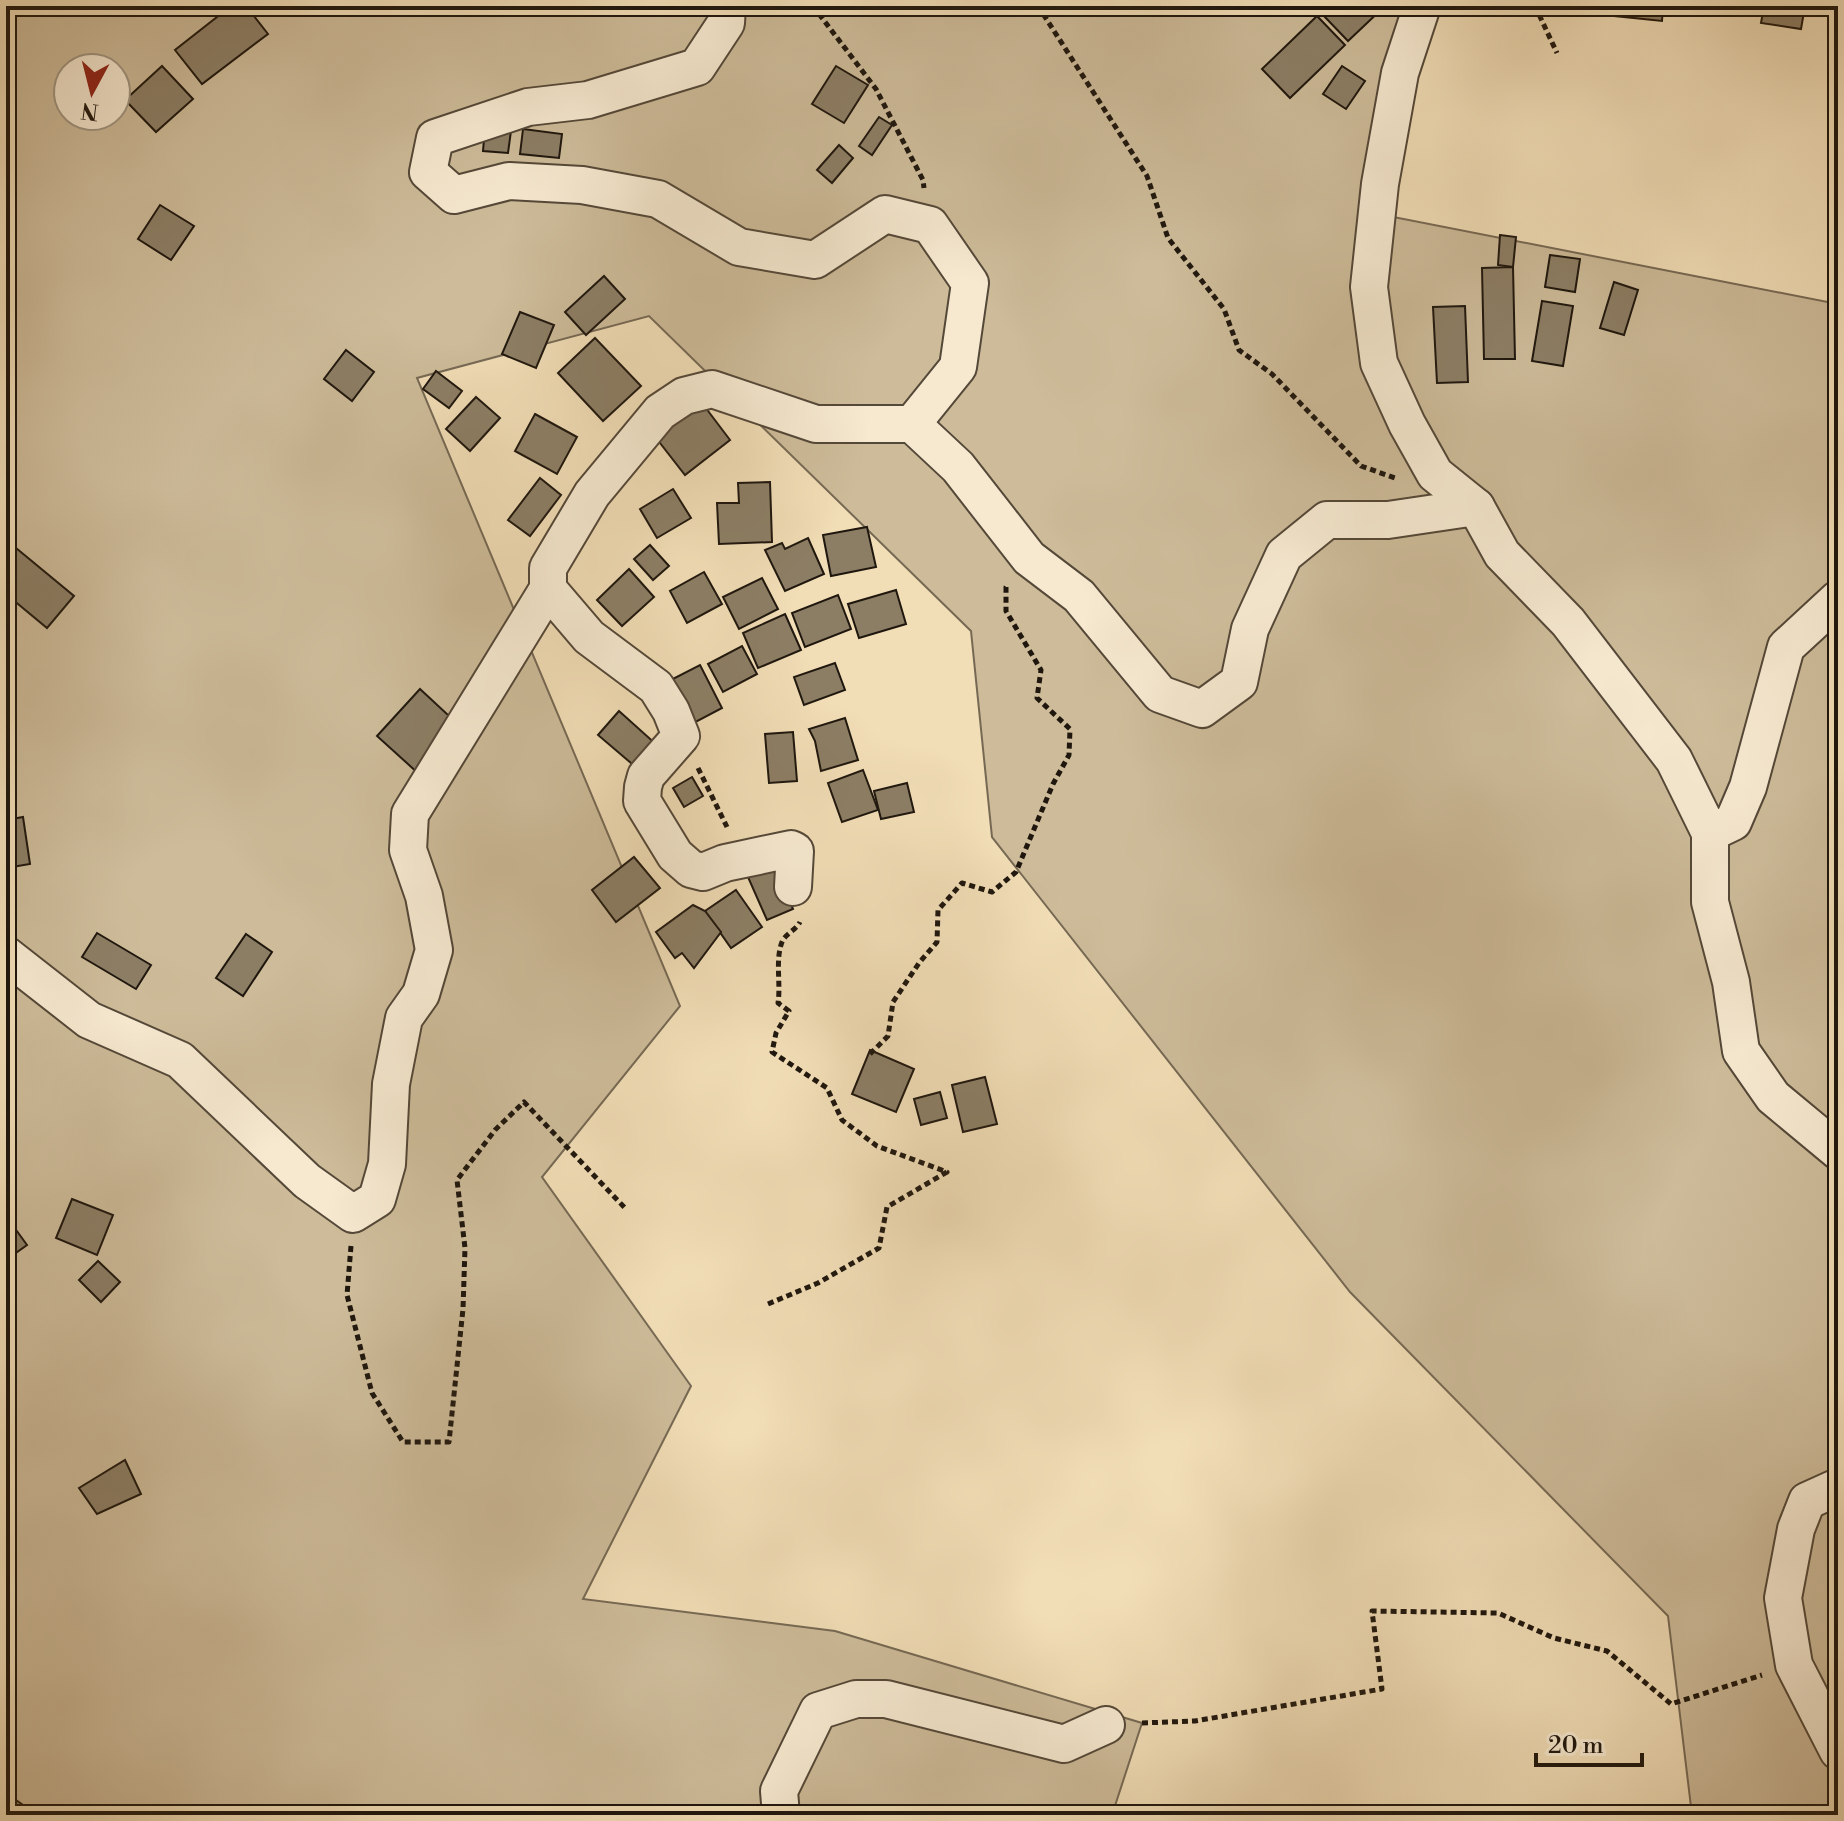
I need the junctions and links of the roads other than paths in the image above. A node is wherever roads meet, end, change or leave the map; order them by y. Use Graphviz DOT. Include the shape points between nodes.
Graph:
graph roads {
  1 [pos="727,6"];
  2 [pos="1422,6"];
  3 [pos="912,424"];
  4 [pos="1476,507"];
  5 [pos="548,589"];
  6 [pos="1838,599"];
  7 [pos="1710,833"];
  8 [pos="793,887"];
  9 [pos="6,955"];
  10 [pos="1838,1151"];
  11 [pos="1838,1487"];
  12 [pos="1106,1725"];
  13 [pos="1838,1751"];
  14 [pos="781,1815"];
  1 -- 3 [label="street" via="726,23 697,67 588,100 528,107 435,138 428,172 454,195 509,181 582,185 658,199 739,247 815,260 885,214 930,225 970,283 958,367"];
  2 -- 4 [label="street" via="1400,73 1369,287 1379,363 1407,424 1435,474"];
  3 -- 4 [label="street" via="958,467 1029,558 1079,596 1160,694 1202,709 1239,682 1250,629 1284,555 1327,520 1388,520"];
  3 -- 5 [label="street" via="816,424 712,389 684,396 660,412 592,494 548,568"];
  4 -- 7 [label="street" via="1502,554 1568,622 1674,760"];
  5 -- 8 [label="street" via="589,637 656,687 671,711 681,736 646,776 642,801 675,855 703,872 791,849"];
  5 -- 9 [label="street" via="410,814 408,850 434,950 421,994 404,1018 391,1084 387,1164 377,1199 353,1214 307,1181 180,1060 89,1020"];
  6 -- 7 [label="street" via="1786,647 1748,787 1733,822"];
  7 -- 10 [label="street" via="1710,902 1731,982 1741,1051 1773,1097"];
  11 -- 13 [label="street" via="1807,1501 1783,1598 1794,1665"];
  12 -- 14 [label="street" via="1064,1744 886,1699 856,1699 818,1711 779,1791"];
}
